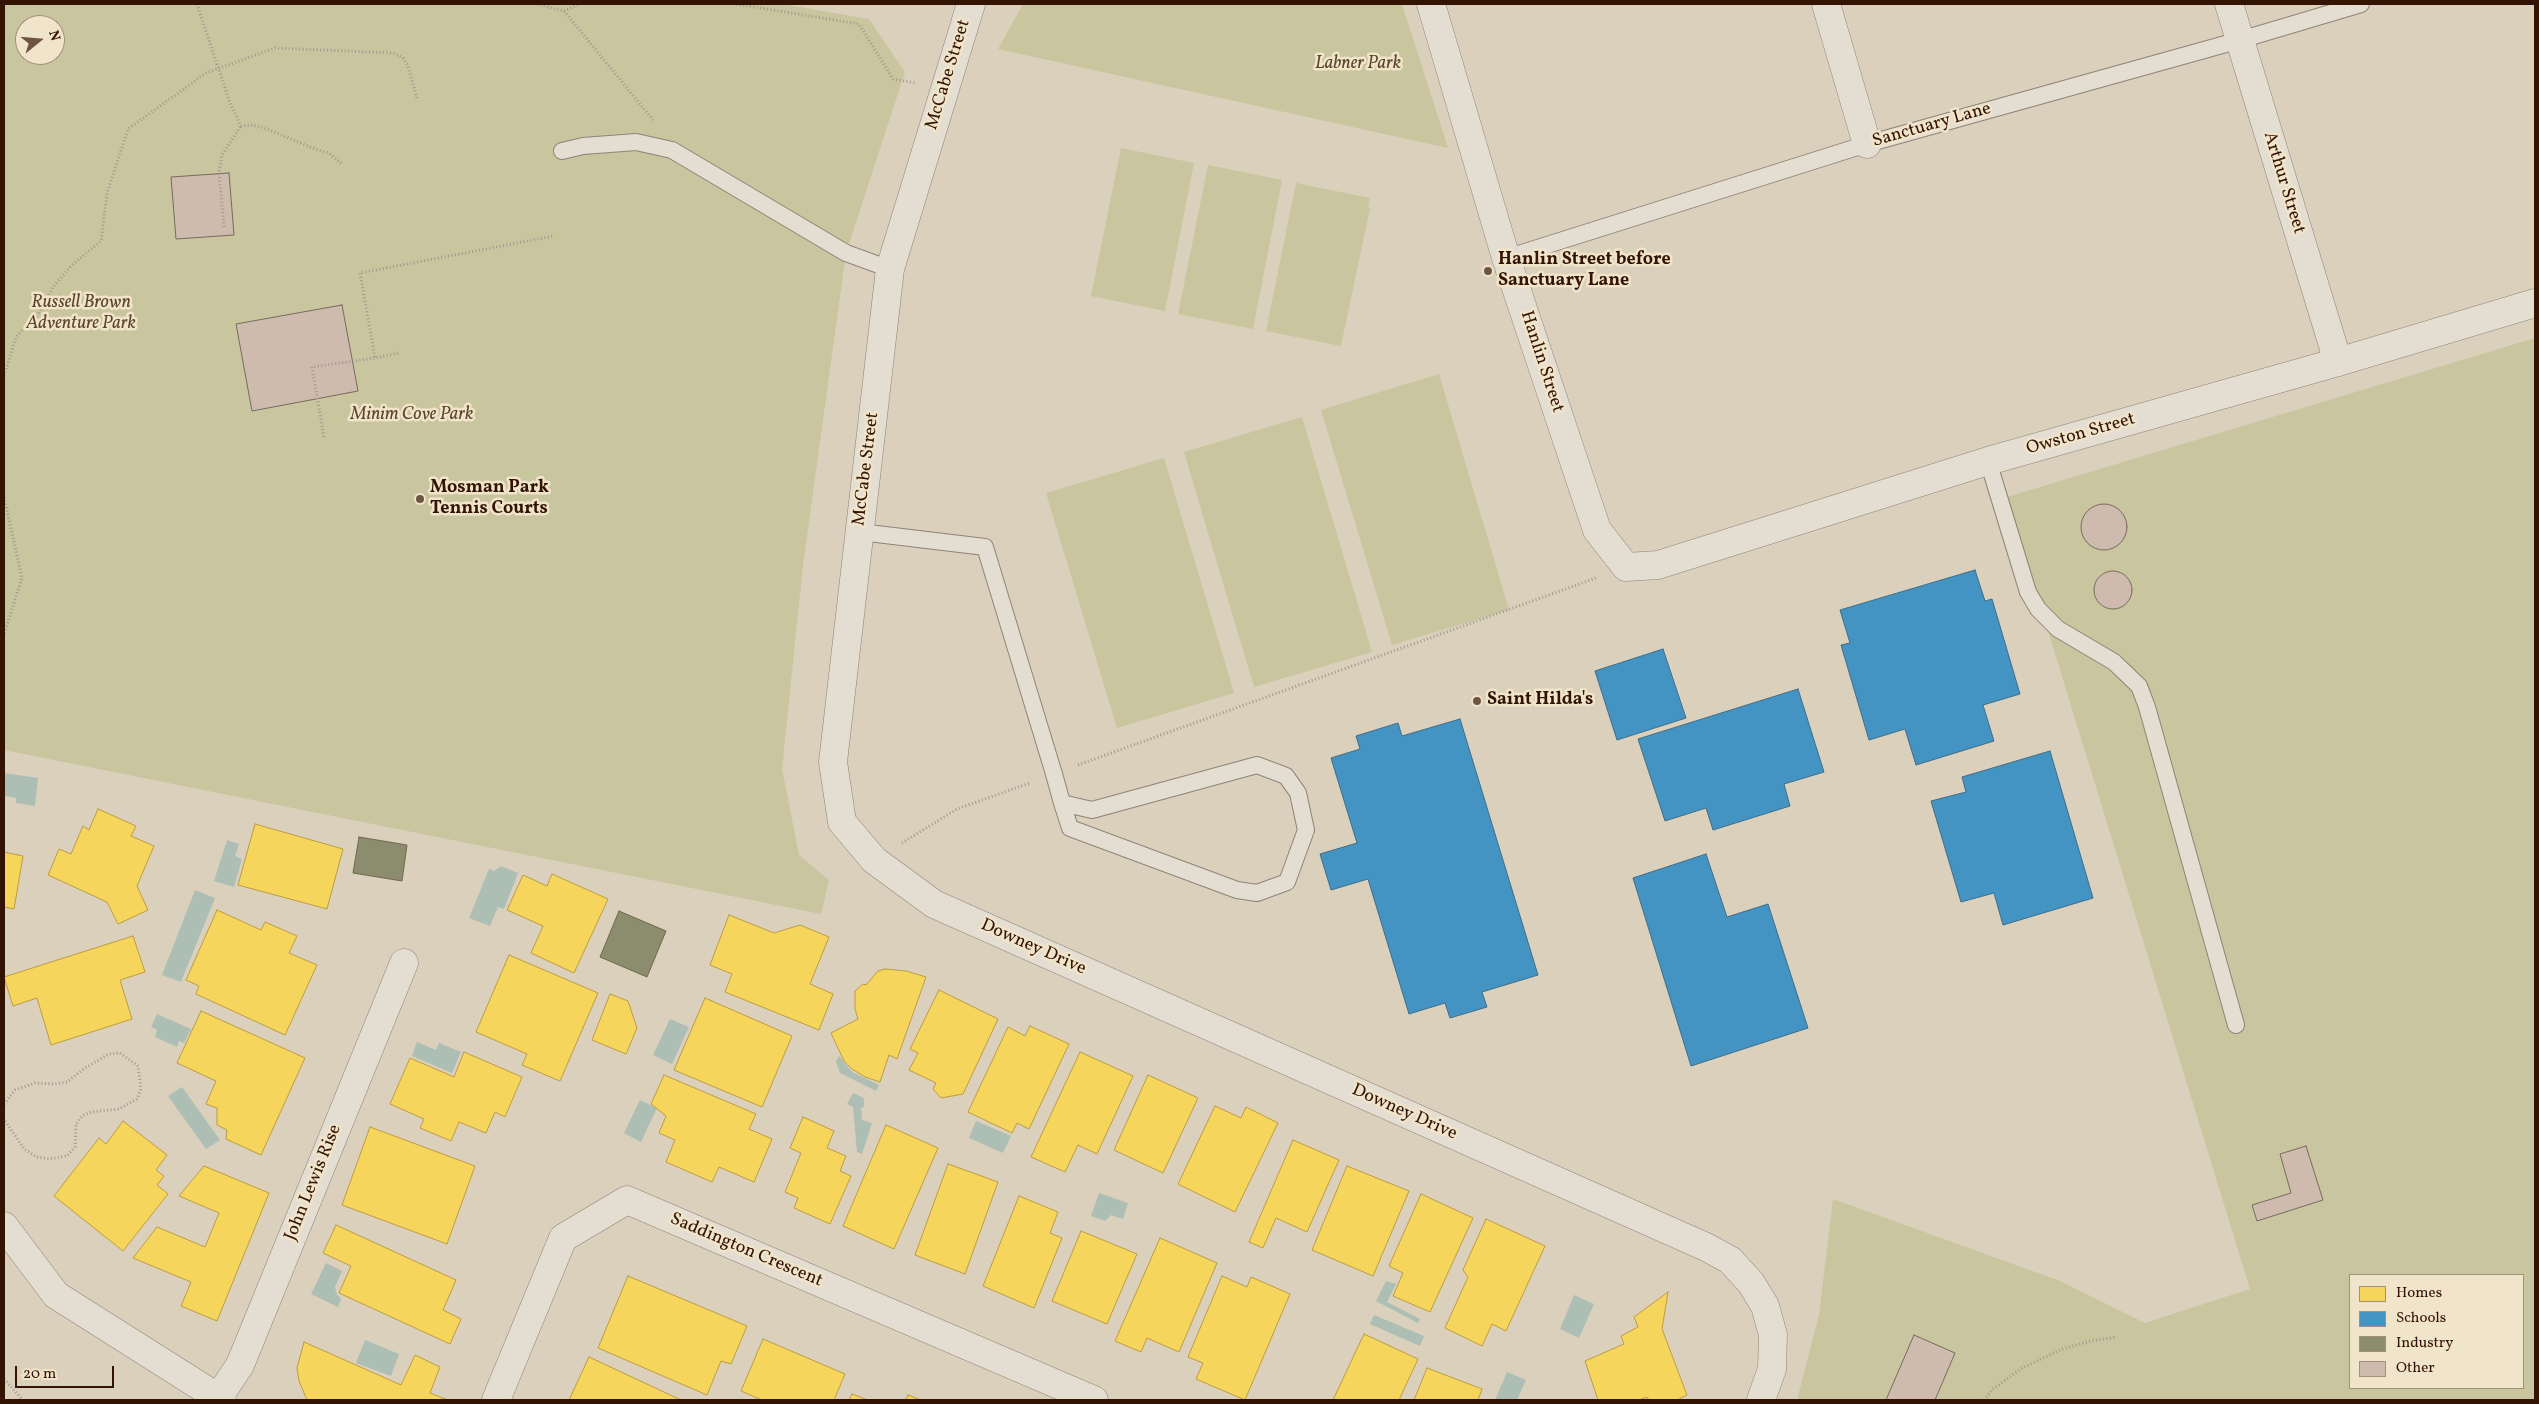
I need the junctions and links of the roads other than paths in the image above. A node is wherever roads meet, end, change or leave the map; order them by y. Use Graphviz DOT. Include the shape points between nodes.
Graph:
graph roads {
  1 [pos="1431,4"];
  2 [pos="1826,4"];
  3 [pos="2229,4"];
  4 [pos="2361,4"];
  5 [pos="965,5"];
  6 [pos="2240,40"];
  7 [pos="1867,144"];
  8 [pos="562,151"];
  9 [pos="1506,258"];
  10 [pos="890,269"];
  11 [pos="2535,303"];
  12 [pos="2338,362"];
  13 [pos="1988,461"];
  14 [pos="860,532"];
  15 [pos="1626,567"];
  16 [pos="1062,803"];
  17 [pos="934,904"];
  18 [pos="404,964"];
  19 [pos="2236,1025"];
  20 [pos="4,1226"];
  21 [pos="220,1399"];
  22 [pos="496,1400"];
  23 [pos="1094,1400"];
  24 [pos="1761,1400"];
  1 -- 9 [label="street, Hanlin Street"];
  2 -- 7 [label="street"];
  3 -- 6 [label="street, Arthur Street"];
  4 -- 6 [label="lane, Sanctuary Lane"];
  5 -- 10 [label="street, McCabe Street" via="945,89"];
  6 -- 7 [label="lane, Sanctuary Lane"];
  6 -- 12 [label="street, Arthur Street"];
  7 -- 9 [label="lane, Sanctuary Lane"];
  8 -- 10 [label="lane" via="636,142 672,150 846,252"];
  9 -- 15 [label="street, Hanlin Street" via="1597,530"];
  10 -- 14 [label="street, McCabe Street"];
  11 -- 12 [label="street, Owston Street"];
  12 -- 13 [label="street, Owston Street"];
  13 -- 15 [label="street, Owston Street" via="1658,565"];
  13 -- 19 [label="lane" via="2028,592 2038,610 2058,629 2114,662 2139,686"];
  14 -- 16 [label="lane" via="985,547"];
  14 -- 17 [label="street, McCabe Street" via="833,762 842,822 874,860"];
  16 -- 16 [label="lane" via="1092,810 1257,765 1286,776 1298,793 1306,830 1287,882 1258,893 1237,890 1070,828"];
  17 -- 24 [label="street, Downey Drive" via="1730,1260 1751,1283 1765,1306 1773,1335 1772,1369"];
  18 -- 21 [label="street, John Lewis Rise" via="240,1365"];
  20 -- 21 [label="street" via="56,1295"];
  22 -- 23 [label="street, Saddington Crescent" via="563,1238 627,1200"];
}
